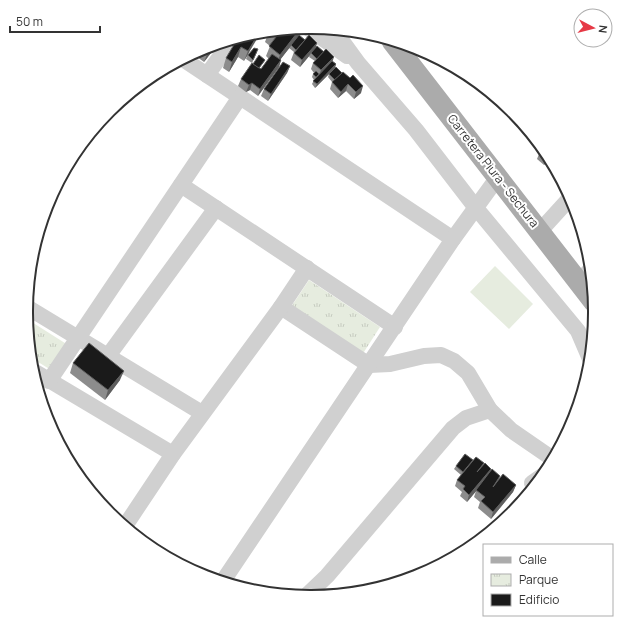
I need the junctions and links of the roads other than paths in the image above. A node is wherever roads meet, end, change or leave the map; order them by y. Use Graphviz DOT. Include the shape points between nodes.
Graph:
graph roads {
  1 [pos="317,34"];
  2 [pos="338,36"];
  3 [pos="227,47"];
  4 [pos="398,48"];
  5 [pos="189,63"];
  6 [pos="358,63"];
  7 [pos="207,75"];
  8 [pos="240,97"];
  9 [pos="498,177"];
  10 [pos="181,185"];
  11 [pos="566,203"];
  12 [pos="216,208"];
  13 [pos="476,208"];
  14 [pos="540,231"];
  15 [pos="453,240"];
  16 [pos="307,268"];
  17 [pos="585,275"];
  18 [pos="281,307"];
  19 [pos="33,311"];
  20 [pos="395,327"];
  21 [pos="78,338"];
  22 [pos="586,349"];
  23 [pos="108,356"];
  24 [pos="369,365"];
  25 [pos="40,375"];
  26 [pos="49,381"];
  27 [pos="490,410"];
  28 [pos="202,413"];
  29 [pos="173,454"];
  30 [pos="548,456"];
  31 [pos="128,521"];
  32 [pos="226,576"];
  33 [pos="312,590"];
  1 -- 6 [label="street"];
  2 -- 6 [label="street"];
  3 -- 7 [label="street"];
  4 -- 9 [label="main road, Carretera Piura - Sechura"];
  5 -- 7 [label="street"];
  6 -- 13 [label="street" via="416,130"];
  7 -- 8 [label="street"];
  8 -- 10 [label="street"];
  8 -- 15 [label="street"];
  9 -- 13 [label="street"];
  9 -- 14 [label="main road, Carretera Piura - Sechura"];
  10 -- 12 [label="street"];
  10 -- 21 [label="street"];
  11 -- 14 [label="street"];
  12 -- 16 [label="street"];
  12 -- 23 [label="street"];
  13 -- 15 [label="street"];
  13 -- 22 [label="street" via="578,332"];
  14 -- 17 [label="main road, Carretera Piura - Sechura"];
  15 -- 20 [label="street"];
  16 -- 18 [label="street"];
  16 -- 20 [label="street"];
  18 -- 24 [label="street"];
  18 -- 28 [label="street"];
  19 -- 21 [label="street"];
  20 -- 24 [label="street"];
  21 -- 23 [label="street"];
  21 -- 26 [label="street"];
  23 -- 28 [label="street"];
  24 -- 27 [label="street" via="441,355 454,361 468,373"];
  24 -- 32 [label="street"];
  25 -- 26 [label="street"];
  26 -- 29 [label="street"];
  27 -- 30 [label="street" via="511,430"];
  27 -- 33 [label="street" via="466,418 453,428"];
  28 -- 29 [label="street"];
  29 -- 31 [label="street"];
}
